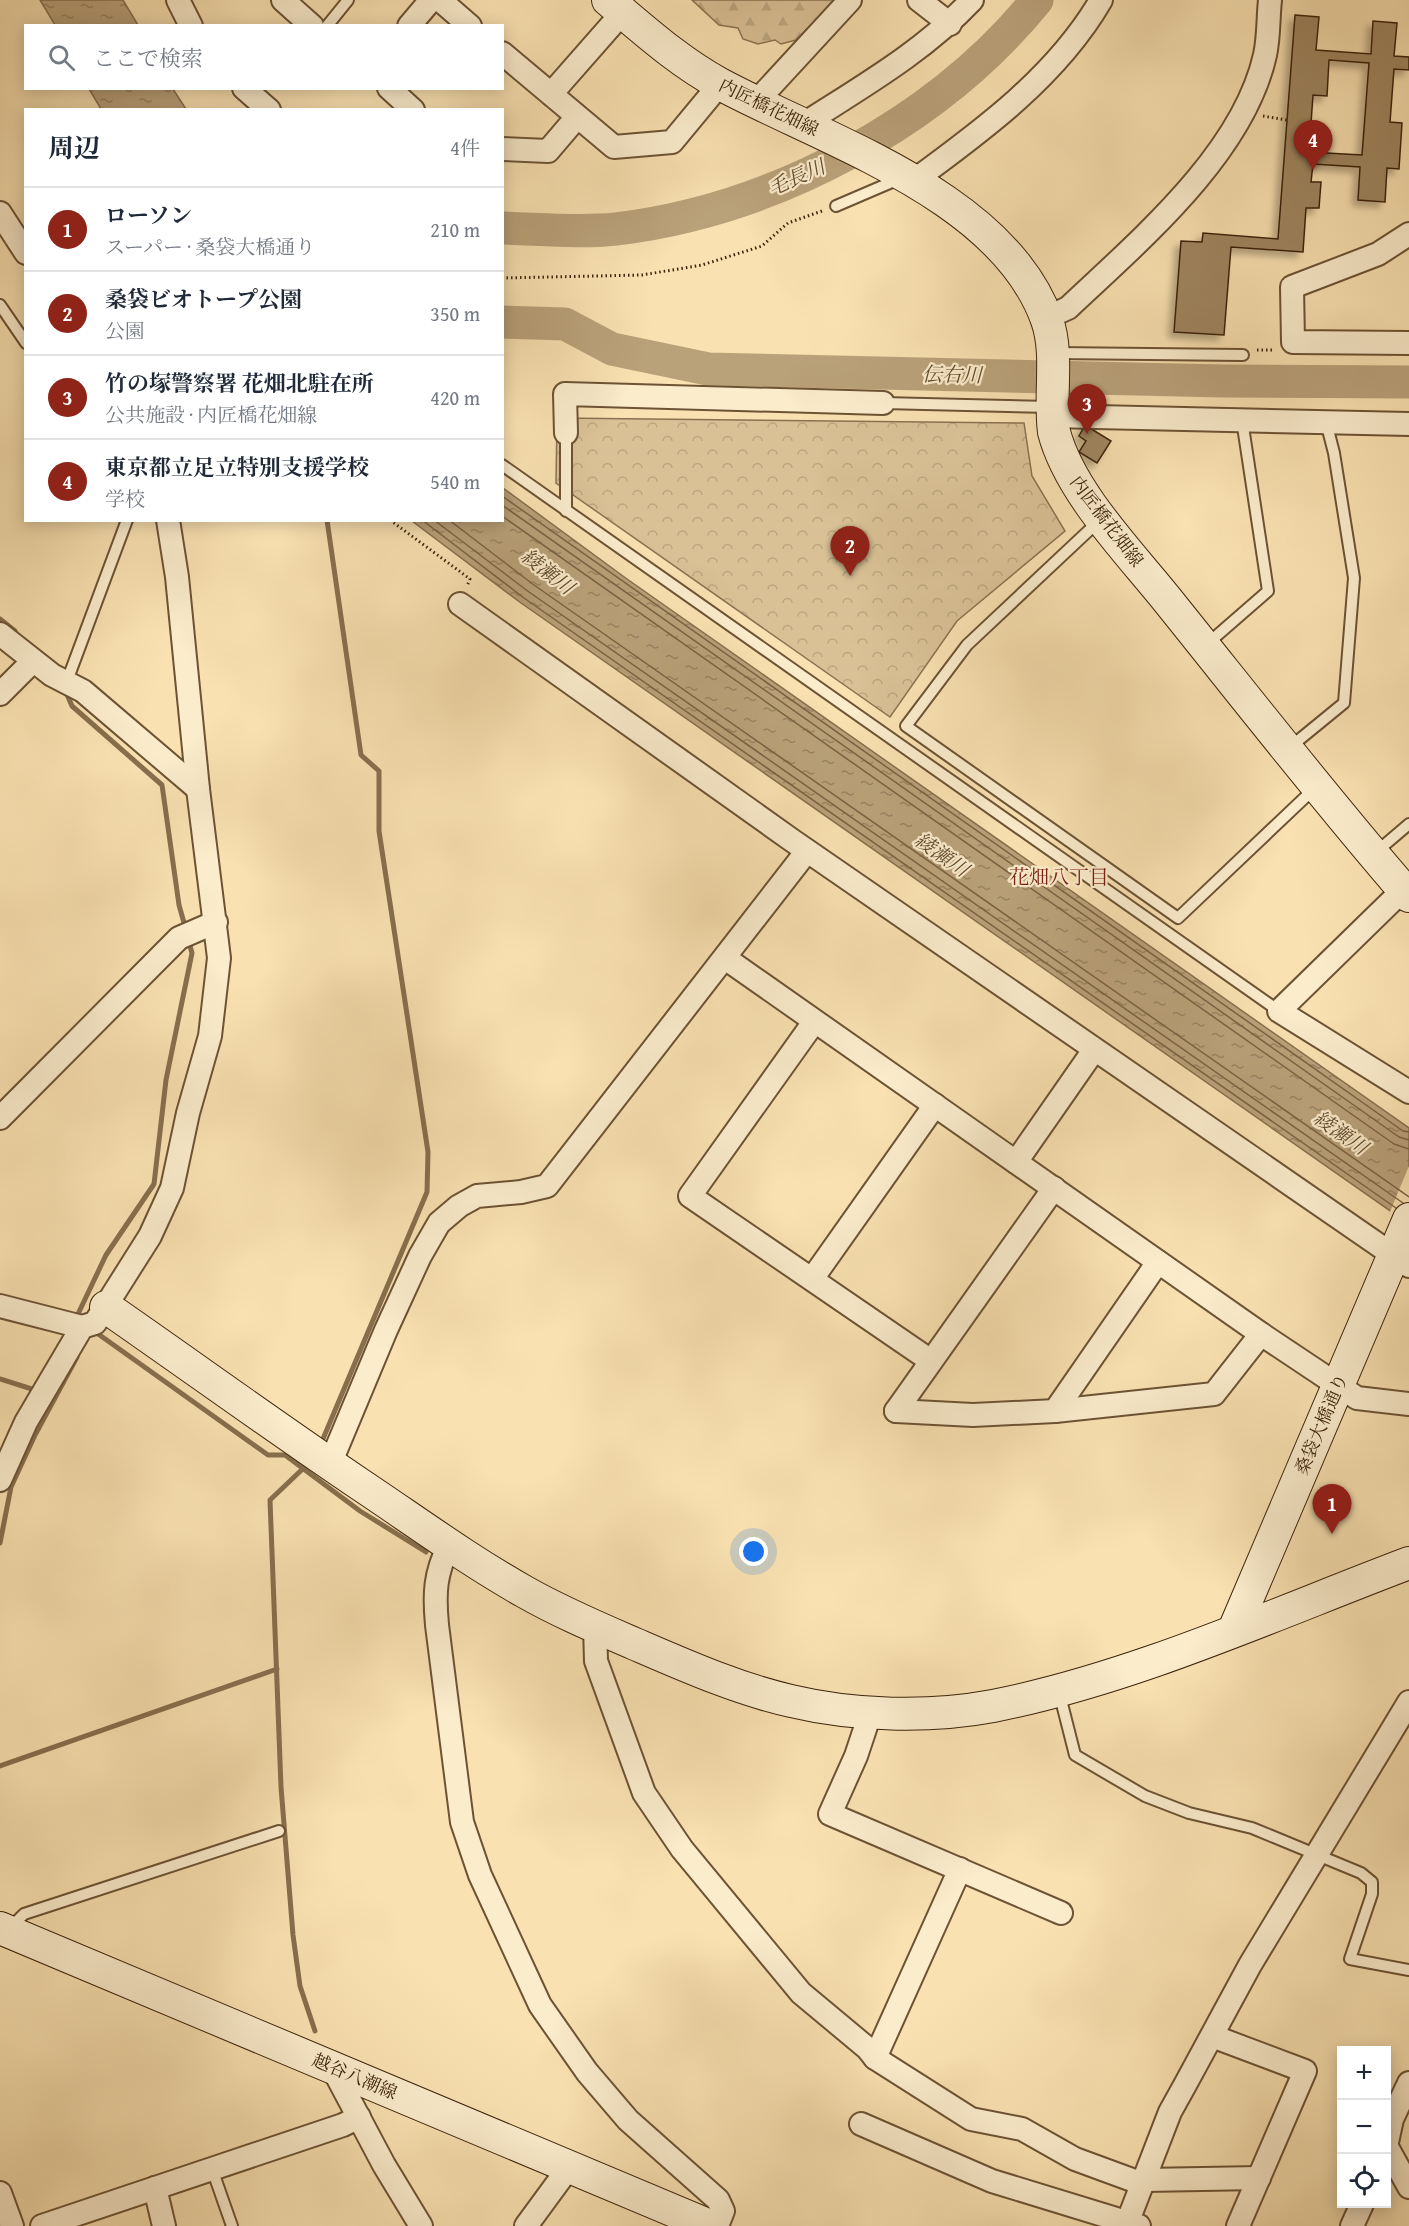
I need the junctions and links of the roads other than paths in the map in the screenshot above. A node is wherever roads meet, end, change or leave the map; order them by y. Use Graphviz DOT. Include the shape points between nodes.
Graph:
graph roads {
  1 [pos="178,0"];
  2 [pos="283,0"];
  3 [pos="348,0"];
  4 [pos="431,0"];
  5 [pos="440,0"];
  6 [pos="850,0"];
  7 [pos="919,0"];
  8 [pos="972,0"];
  9 [pos="1101,0"];
  10 [pos="1270,0"];
  11 [pos="615,6"];
  12 [pos="190,24"];
  13 [pos="310,24"];
  14 [pos="329,24"];
  15 [pos="411,24"];
  16 [pos="468,24"];
  17 [pos="950,24"];
  18 [pos="504,55"];
  19 [pos="720,84"];
  20 [pos="246,90"];
  21 [pos="391,90"];
  22 [pos="551,94"];
  23 [pos="756,102"];
  24 [pos="267,108"];
  25 [pos="411,108"];
  26 [pos="577,117"];
  27 [pos="810,128"];
  28 [pos="504,149"];
  29 [pos="903,177"];
  30 [pos="836,206"];
  31 [pos="0,213"];
  32 [pos="1409,234"];
  33 [pos="24,250"];
  34 [pos="0,305"];
  35 [pos="1046,318"];
  36 [pos="24,340"];
  37 [pos="1409,343"];
  38 [pos="1052,354"];
  39 [pos="1243,355"];
  40 [pos="883,402"];
  41 [pos="1051,407"];
  42 [pos="1242,420"];
  43 [pos="1326,421"];
  44 [pos="1409,424"];
  45 [pos="566,433"];
  46 [pos="504,466"];
  47 [pos="566,511"];
  48 [pos="1102,519"];
  49 [pos="126,522"];
  50 [pos="168,522"];
  51 [pos="460,604"];
  52 [pos="0,634"];
  53 [pos="1205,646"];
  54 [pos="33,661"];
  55 [pos="67,681"];
  56 [pos="0,694"];
  57 [pos="1288,748"];
  58 [pos="1318,785"];
  59 [pos="198,789"];
  60 [pos="1409,824"];
  61 [pos="807,851"];
  62 [pos="1374,854"];
  63 [pos="1406,893"];
  64 [pos="216,922"];
  65 [pos="726,958"];
  66 [pos="1279,1011"];
  67 [pos="814,1022"];
  68 [pos="1094,1050"];
  69 [pos="1409,1092"];
  70 [pos="935,1105"];
  71 [pos="0,1118"];
  72 [pos="1016,1162"];
  73 [pos="1054,1188"];
  74 [pos="1402,1246"];
  75 [pos="1158,1262"];
  76 [pos="812,1279"];
  77 [pos="0,1306"];
  78 [pos="106,1307"];
  79 [pos="82,1327"];
  80 [pos="1261,1335"];
  81 [pos="931,1361"];
  82 [pos="1338,1385"];
  83 [pos="1409,1404"];
  84 [pos="1055,1411"];
  85 [pos="330,1464"];
  86 [pos="0,1480"];
  87 [pos="449,1545"];
  88 [pos="1409,1563"];
  89 [pos="596,1627"];
  90 [pos="1234,1630"];
  91 [pos="1059,1690"];
  92 [pos="1409,1702"];
  93 [pos="871,1711"];
  94 [pos="279,1831"];
  95 [pos="1318,1853"];
  96 [pos="960,1869"];
  97 [pos="1061,1913"];
  98 [pos="4,1930"];
  99 [pos="1409,1970"];
  100 [pos="1212,2036"];
  101 [pos="874,2058"];
  102 [pos="332,2067"];
  103 [pos="1409,2083"];
  104 [pos="359,2117"];
  105 [pos="861,2124"];
  106 [pos="1391,2125"];
  107 [pos="1391,2154"];
  108 [pos="570,2166"];
  109 [pos="212,2169"];
  110 [pos="1259,2178"];
  111 [pos="1144,2182"];
  112 [pos="1409,2187"];
  113 [pos="155,2188"];
  114 [pos="1360,2208"];
  115 [pos="708,2225"];
  116 [pos="1131,2225"];
  117 [pos="42,2226"];
  118 [pos="164,2226"];
  119 [pos="232,2226"];
  120 [pos="421,2226"];
  121 [pos="526,2226"];
  122 [pos="1238,2226"];
  123 [pos="1352,2226"];
  1 -- 12 [label="street"];
  2 -- 13 [label="street"];
  3 -- 14 [label="lane"];
  4 -- 15 [label="street"];
  5 -- 16 [label="street"];
  6 -- 23 [label="street"];
  7 -- 17 [label="street"];
  8 -- 17 [label="street"];
  9 -- 29 [label="street" via="1067,46 1022,94 973,136"];
  10 -- 35 [label="street" via="1265,54 1254,87 1242,114 1201,176 1068,308"];
  11 -- 19 [label="main road, 内匠橋花畑線" via="684,61"];
  11 -- 22 [label="street"];
  17 -- 27 [label="street"];
  18 -- 22 [label="street"];
  19 -- 23 [label="main road, 内匠橋花畑線"];
  19 -- 26 [label="street" via="672,142 614,147"];
  20 -- 24 [label="street"];
  21 -- 25 [label="street"];
  22 -- 26 [label="street"];
  23 -- 27 [label="main road, 内匠橋花畑線"];
  26 -- 28 [label="street" via="548,151"];
  27 -- 29 [label="main road, 内匠橋花畑線"];
  29 -- 30 [label="lane"];
  29 -- 35 [label="main road, 内匠橋花畑線" via="951,204 987,232 1027,282"];
  31 -- 33 [label="street"];
  32 -- 37 [label="street" via="1378,254 1292,287 1293,342"];
  34 -- 36 [label="lane"];
  35 -- 38 [label="main road, 内匠橋花畑線"];
  38 -- 39 [label="lane"];
  38 -- 41 [label="main road, 内匠橋花畑線"];
  40 -- 41 [label="lane"];
  40 -- 45 [label="street" via="565,394"];
  41 -- 42 [label="street"];
  41 -- 48 [label="main road, 内匠橋花畑線" via="1066,465"];
  42 -- 43 [label="street"];
  42 -- 53 [label="lane" via="1268,591"];
  43 -- 44 [label="street"];
  43 -- 57 [label="lane" via="1354,578 1344,704"];
  45 -- 47 [label="lane"];
  46 -- 47 [label="lane"];
  47 -- 66 [label="lane"];
  48 -- 53 [label="main road, 内匠橋花畑線"];
  48 -- 58 [label="lane" via="967,645 906,726 1178,918"];
  49 -- 55 [label="lane"];
  50 -- 59 [label="street"];
  51 -- 61 [label="street"];
  52 -- 54 [label="street"];
  53 -- 57 [label="main road, 内匠橋花畑線"];
  54 -- 55 [label="street"];
  54 -- 56 [label="street"];
  55 -- 59 [label="street"];
  57 -- 58 [label="main road, 内匠橋花畑線"];
  58 -- 62 [label="main road, 内匠橋花畑線"];
  59 -- 64 [label="street"];
  60 -- 62 [label="lane"];
  61 -- 65 [label="street"];
  61 -- 68 [label="street"];
  62 -- 63 [label="main road, 内匠橋花畑線"];
  63 -- 66 [label="street"];
  64 -- 71 [label="street" via="179,938"];
  64 -- 78 [label="street" via="219,958 210,1036 172,1188 150,1236"];
  65 -- 67 [label="street"];
  65 -- 85 [label="street" via="547,1186 477,1196 439,1223 391,1320"];
  66 -- 69 [label="street"];
  67 -- 70 [label="street"];
  67 -- 76 [label="street" via="690,1196"];
  68 -- 72 [label="street"];
  68 -- 74 [label="street"];
  70 -- 72 [label="street"];
  70 -- 76 [label="street"];
  72 -- 73 [label="street"];
  73 -- 75 [label="street"];
  73 -- 81 [label="street"];
  74 -- 82 [label="main road, 桑袋大橋通り"];
  75 -- 80 [label="street"];
  75 -- 84 [label="street"];
  76 -- 81 [label="street"];
  77 -- 79 [label="street"];
  78 -- 79 [label="street" via="95,1323"];
  78 -- 85 [label="main road"];
  79 -- 86 [label="street" via="26,1422"];
  80 -- 82 [label="street"];
  80 -- 84 [label="street" via="1214,1394"];
  81 -- 84 [label="street" via="896,1411 973,1415"];
  82 -- 83 [label="street" via="1357,1398"];
  82 -- 90 [label="main road, 桑袋大橋通り"];
  85 -- 87 [label="main road"];
  87 -- 89 [label="main road" via="525,1592"];
  87 -- 115 [label="street" via="439,1567 434,1596 462,1822 480,1875 556,2031 628,2120 718,2200 723,2211"];
  88 -- 90 [label="main road"];
  89 -- 93 [label="main road" via="738,1686 792,1701"];
  89 -- 101 [label="street" via="596,1660 644,1793 712,1888 801,1993"];
  90 -- 91 [label="main road"];
  91 -- 93 [label="main road" via="991,1706 930,1713"];
  91 -- 95 [label="lane" via="1075,1755 1145,1796 1189,1813 1252,1828"];
  92 -- 95 [label="street"];
  93 -- 96 [label="street" via="830,1814"];
  94 -- 98 [label="lane" via="24,1914"];
  95 -- 99 [label="lane" via="1372,1882 1372,1894 1350,1959"];
  95 -- 100 [label="street"];
  96 -- 97 [label="street"];
  96 -- 101 [label="street"];
  98 -- 102 [label="main road, 越谷八潮線"];
  100 -- 110 [label="street" via="1305,2071"];
  100 -- 111 [label="street" via="1170,2112"];
  101 -- 111 [label="street" via="971,2119 1022,2129 1075,2159"];
  102 -- 104 [label="street"];
  102 -- 108 [label="main road, 越谷八潮線"];
  103 -- 106 [label="street"];
  104 -- 109 [label="street"];
  104 -- 120 [label="street"];
  105 -- 116 [label="street" via="992,2181"];
  107 -- 112 [label="street"];
  108 -- 115 [label="main road, 越谷八潮線"];
  108 -- 121 [label="street"];
  109 -- 113 [label="street"];
  109 -- 119 [label="lane"];
  110 -- 111 [label="street"];
  110 -- 122 [label="street"];
  111 -- 116 [label="street"];
  113 -- 117 [label="street"];
  113 -- 118 [label="street"];
  114 -- 123 [label="street"];
}
